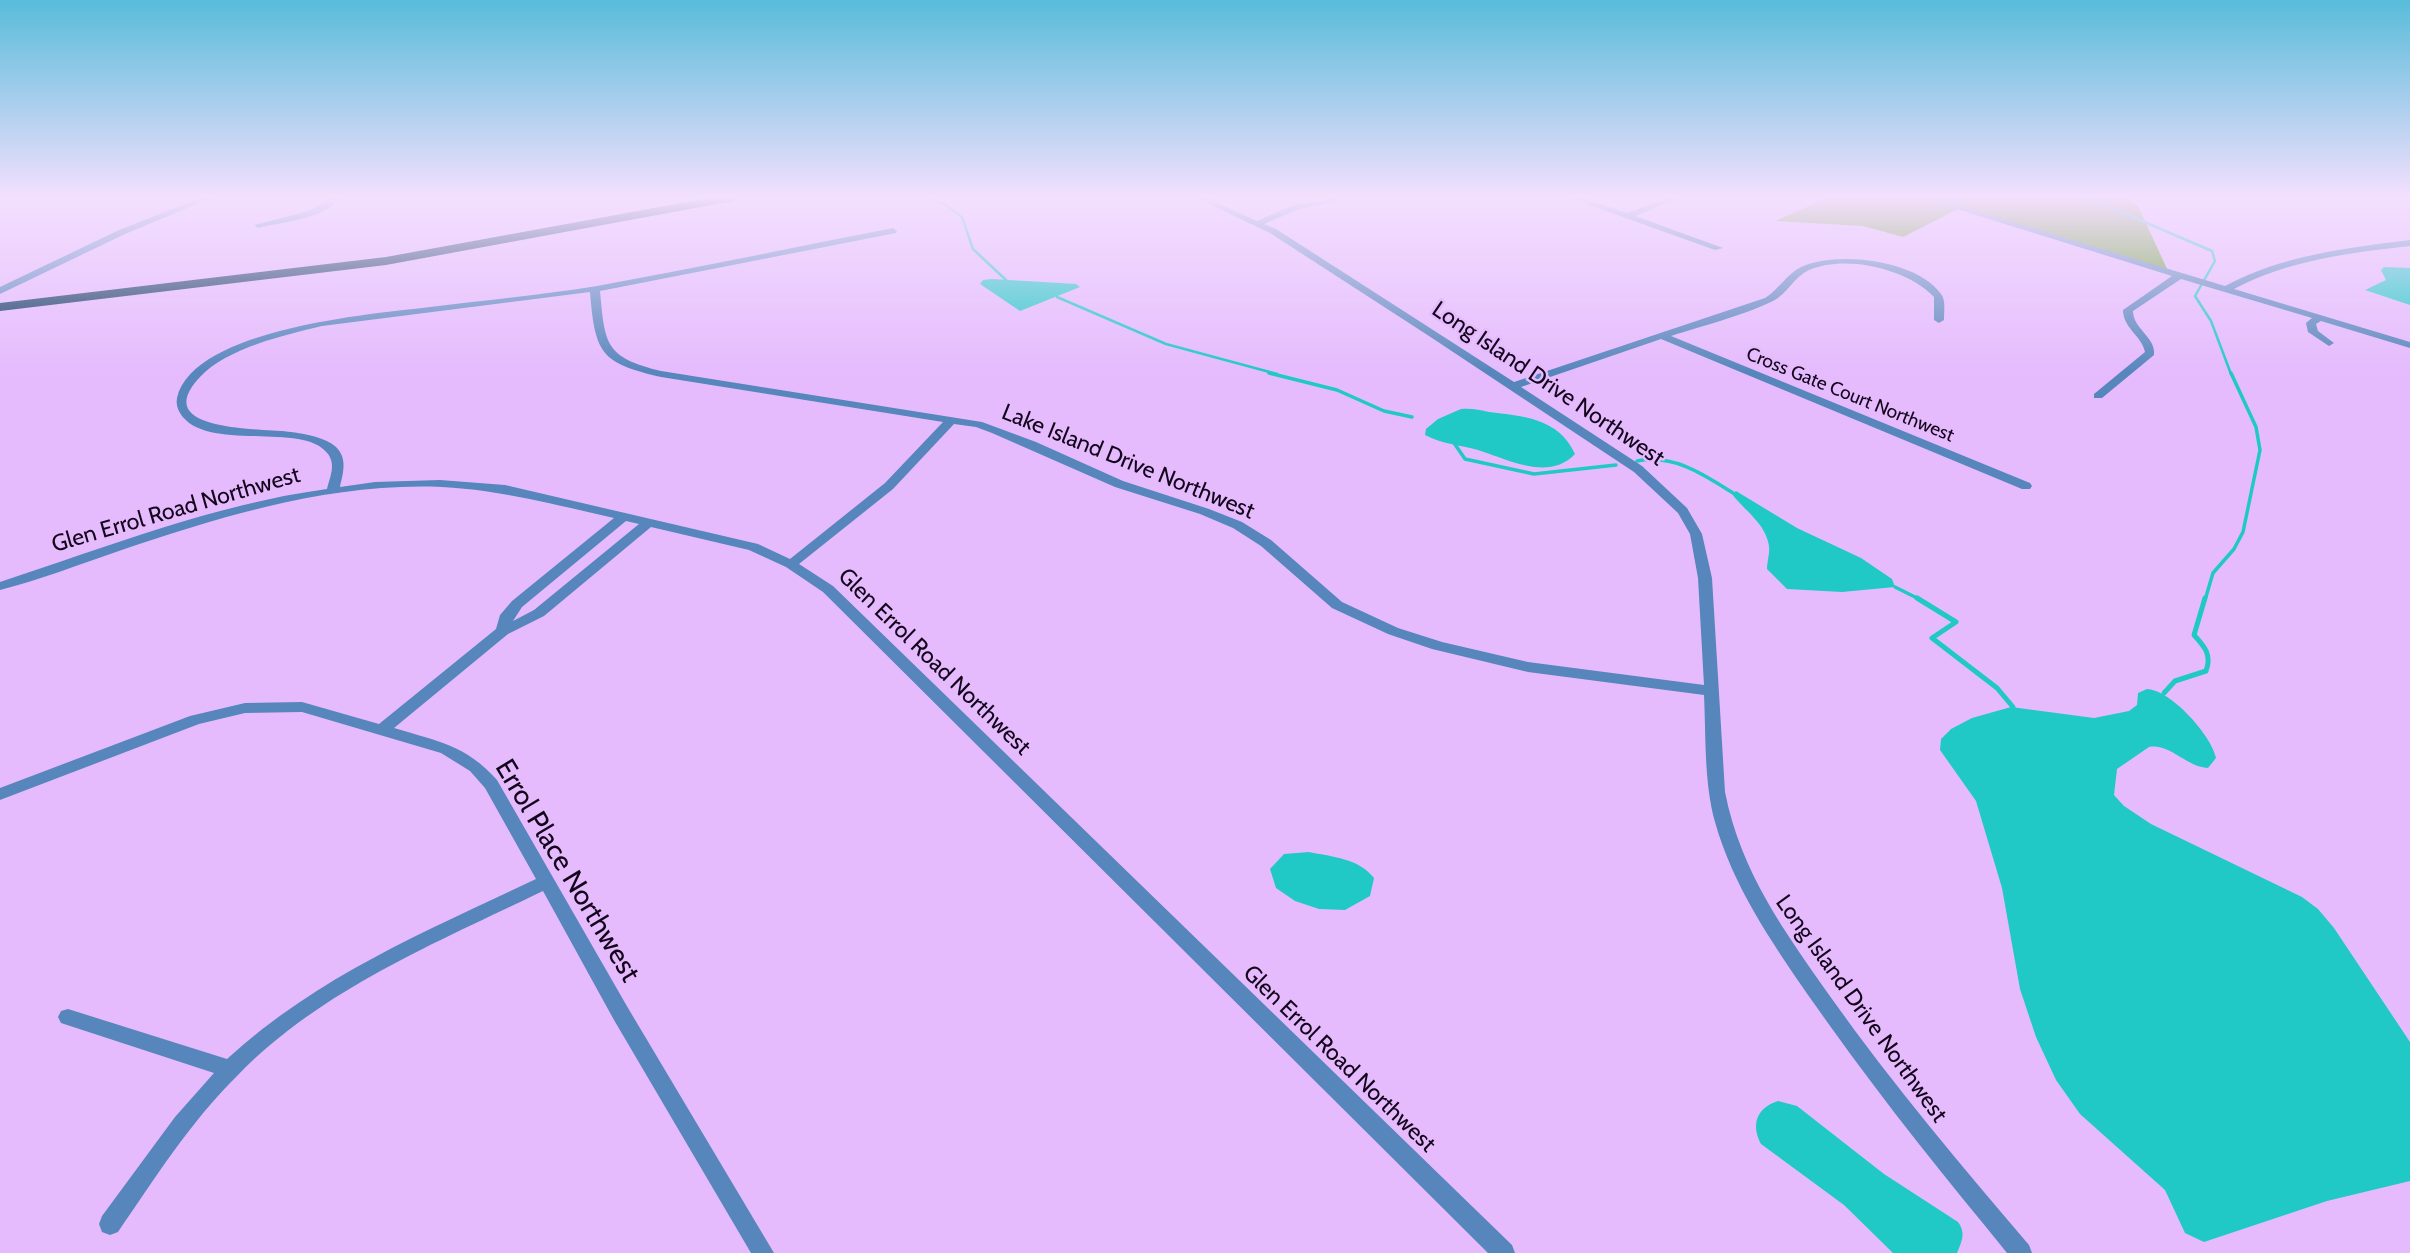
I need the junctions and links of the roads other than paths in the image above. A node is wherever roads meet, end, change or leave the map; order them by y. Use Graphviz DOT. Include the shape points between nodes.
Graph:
graph roads {
  1 [pos="73,255"];
  2 [pos="328,255"];
  3 [pos="413,255"];
  4 [pos="767,255"];
  5 [pos="1310,255"];
  6 [pos="2115,255"];
  7 [pos="2330,255"];
  8 [pos="2180,275"];
  9 [pos="2221,287"];
  10 [pos="595,289"];
  11 [pos="0,292"];
  12 [pos="0,307"];
  13 [pos="2319,318"];
  14 [pos="1939,320"];
  15 [pos="1662,336"];
  16 [pos="2329,343"];
  17 [pos="2410,345"];
  18 [pos="1513,386"];
  19 [pos="2098,396"];
  20 [pos="952,419"];
  21 [pos="2026,486"];
  22 [pos="333,490"];
  23 [pos="623,517"];
  24 [pos="648,523"];
  25 [pos="791,564"];
  26 [pos="0,586"];
  27 [pos="503,631"];
  28 [pos="1712,691"];
  29 [pos="382,730"];
  30 [pos="0,794"];
  31 [pos="546,882"];
  32 [pos="68,1017"];
  33 [pos="230,1069"];
  34 [pos="110,1224"];
  35 [pos="763,1253"];
  36 [pos="1504,1253"];
  37 [pos="2021,1253"];
  1 -- 11 [label="street"];
  2 -- 11 [label="highway"];
  3 -- 12 [label="highway"];
  4 -- 10 [label="street"];
  5 -- 18 [label="street, Long Island Drive Northwest"];
  6 -- 8 [label="street"];
  7 -- 9 [label="street" via="2295,261"];
  8 -- 9 [label="street"];
  8 -- 19 [label="street" via="2128,310 2127,320 2148,344 2150,353"];
  9 -- 13 [label="street"];
  10 -- 20 [label="street, Lake Island Drive Northwest" via="601,343 611,356 630,366"];
  10 -- 22 [label="street" via="294,329 216,360 186,388 182,407 205,427 290,434 322,443 340,463"];
  13 -- 16 [label="street" via="2311,323 2313,332"];
  13 -- 17 [label="street"];
  14 -- 15 [label="street" via="1939,297 1920,280 1880,266 1836,262 1802,270 1785,290 1768,300"];
  15 -- 18 [label="street"];
  15 -- 21 [label="street, Cross Gate Court Northwest"];
  18 -- 28 [label="street, Long Island Drive Northwest" via="1637,469 1683,511 1696,534 1705,578"];
  20 -- 25 [label="street" via="889,486"];
  20 -- 28 [label="street, Lake Island Drive Northwest" via="1006,433 1119,483 1229,521 1270,546 1328,600 1378,625 1517,664"];
  22 -- 23 [label="street, Glen Errol Road Northwest" via="405,482 468,484"];
  22 -- 26 [label="street, Glen Errol Road Northwest" via="229,514"];
  23 -- 24 [label="street, Glen Errol Road Northwest"];
  23 -- 27 [label="street" via="517,604 507,615"];
  24 -- 25 [label="street, Glen Errol Road Northwest" via="752,547"];
  24 -- 27 [label="street" via="539,614"];
  25 -- 36 [label="street, Glen Errol Road Northwest" via="838,598"];
  27 -- 29 [label="street"];
  28 -- 37 [label="street, Long Island Drive Northwest" via="1721,816 1734,859 1756,902 1838,1023"];
  29 -- 30 [label="street, Errol Place Northwest" via="302,707 245,708 195,720"];
  29 -- 31 [label="street, Errol Place Northwest" via="447,749 476,766 491,784"];
  31 -- 33 [label="street" via="344,983 285,1022"];
  31 -- 35 [label="street, Errol Place Northwest"];
  32 -- 33 [label="street"];
  33 -- 34 [label="street" via="179,1128"];
}
